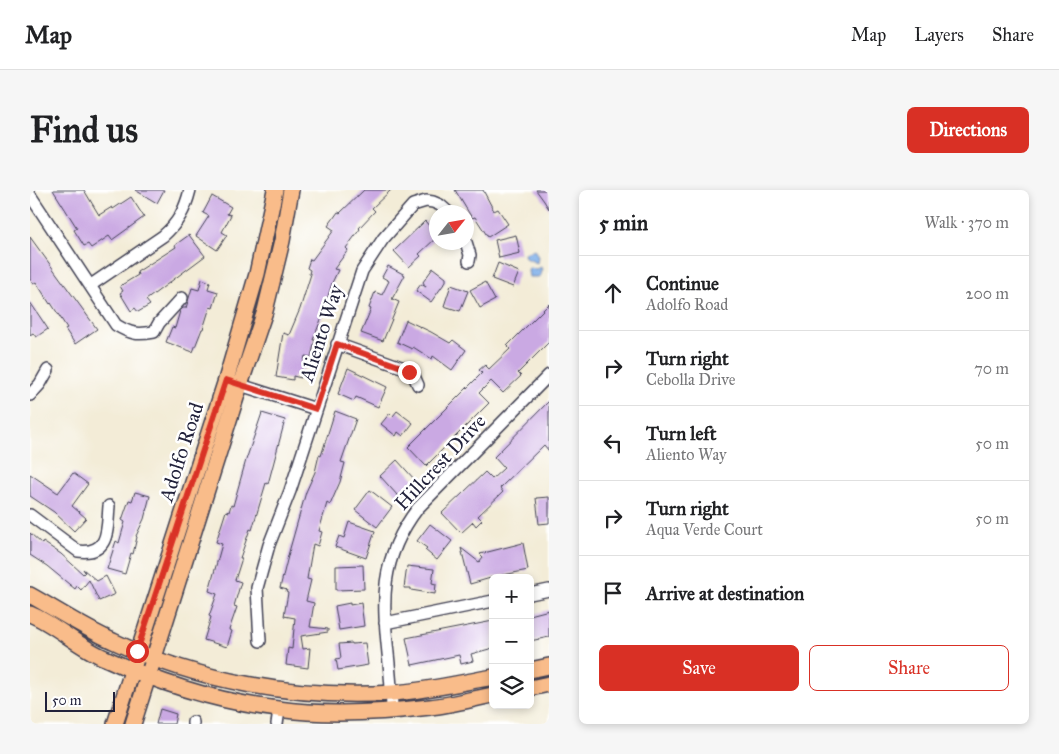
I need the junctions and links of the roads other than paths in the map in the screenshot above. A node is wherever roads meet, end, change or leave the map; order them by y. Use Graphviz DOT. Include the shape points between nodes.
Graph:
graph roads {
  1 [pos="190,190"];
  2 [pos="275,190"];
  3 [pos="291,190"];
  4 [pos="30,195"];
  5 [pos="440,205"];
  6 [pos="468,250"];
  7 [pos="469,261"];
  8 [pos="91,286"];
  9 [pos="182,298"];
  10 [pos="337,344"];
  11 [pos="48,370"];
  12 [pos="549,375"];
  13 [pos="233,382"];
  14 [pos="418,385"];
  15 [pos="30,395"];
  16 [pos="316,409"];
  17 [pos="109,506"];
  18 [pos="30,515"];
  19 [pos="549,590"];
  20 [pos="534,593"];
  21 [pos="30,595"];
  22 [pos="489,602"];
  23 [pos="30,614"];
  24 [pos="385,623"];
  25 [pos="260,641"];
  26 [pos="137,651"];
  27 [pos="153,657"];
  28 [pos="549,666"];
  29 [pos="534,669"];
  30 [pos="131,670"];
  31 [pos="148,676"];
  32 [pos="489,678"];
  33 [pos="549,684"];
  34 [pos="534,687"];
  35 [pos="392,693"];
  36 [pos="489,696"];
  37 [pos="392,710"];
  38 [pos="278,717"];
  39 [pos="115,724"];
  40 [pos="133,724"];
  1 -- 8 [label="street" via="186,206 172,228"];
  2 -- 13 [label="main road, Adolfo Road"];
  3 -- 13 [label="main road, Adolfo Road" via="265,311"];
  4 -- 8 [label="street"];
  5 -- 10 [label="street, Aliento Way" via="419,202 413,205 382,239 362,271"];
  6 -- 7 [label="street"];
  8 -- 9 [label="street" via="116,324 139,335 154,332"];
  10 -- 14 [label="street" via="404,368 414,376"];
  10 -- 16 [label="street, Aliento Way"];
  11 -- 15 [label="street"];
  12 -- 24 [label="street, Hillcrest Drive" via="411,518 390,559 385,584"];
  13 -- 16 [label="street"];
  13 -- 26 [label="main road, Adolfo Road"];
  13 -- 27 [label="main road, Adolfo Road"];
  16 -- 25 [label="street, Aliento Way" via="257,588"];
  17 -- 18 [label="street" via="106,540 88,552 78,551"];
  19 -- 20 [label="street"];
  21 -- 26 [label="main road" via="112,641"];
  22 -- 24 [label="street"];
  23 -- 30 [label="main road" via="104,658"];
  24 -- 35 [label="street, Hillcrest Drive"];
  26 -- 27 [label="main road"];
  26 -- 30 [label="main road, Adolfo Road"];
  27 -- 31 [label="main road, Adolfo Road"];
  27 -- 35 [label="main road" via="252,686 299,692"];
  28 -- 29 [label="main road"];
  30 -- 31 [label="main road"];
  30 -- 39 [label="main road, Adolfo Road"];
  31 -- 38 [label="main road"];
  31 -- 40 [label="main road, Adolfo Road"];
  32 -- 35 [label="main road"];
  33 -- 34 [label="main road"];
  35 -- 37 [label="street, Hillcrest Drive"];
  36 -- 37 [label="main road" via="431,707"];
  37 -- 38 [label="main road"];
}
